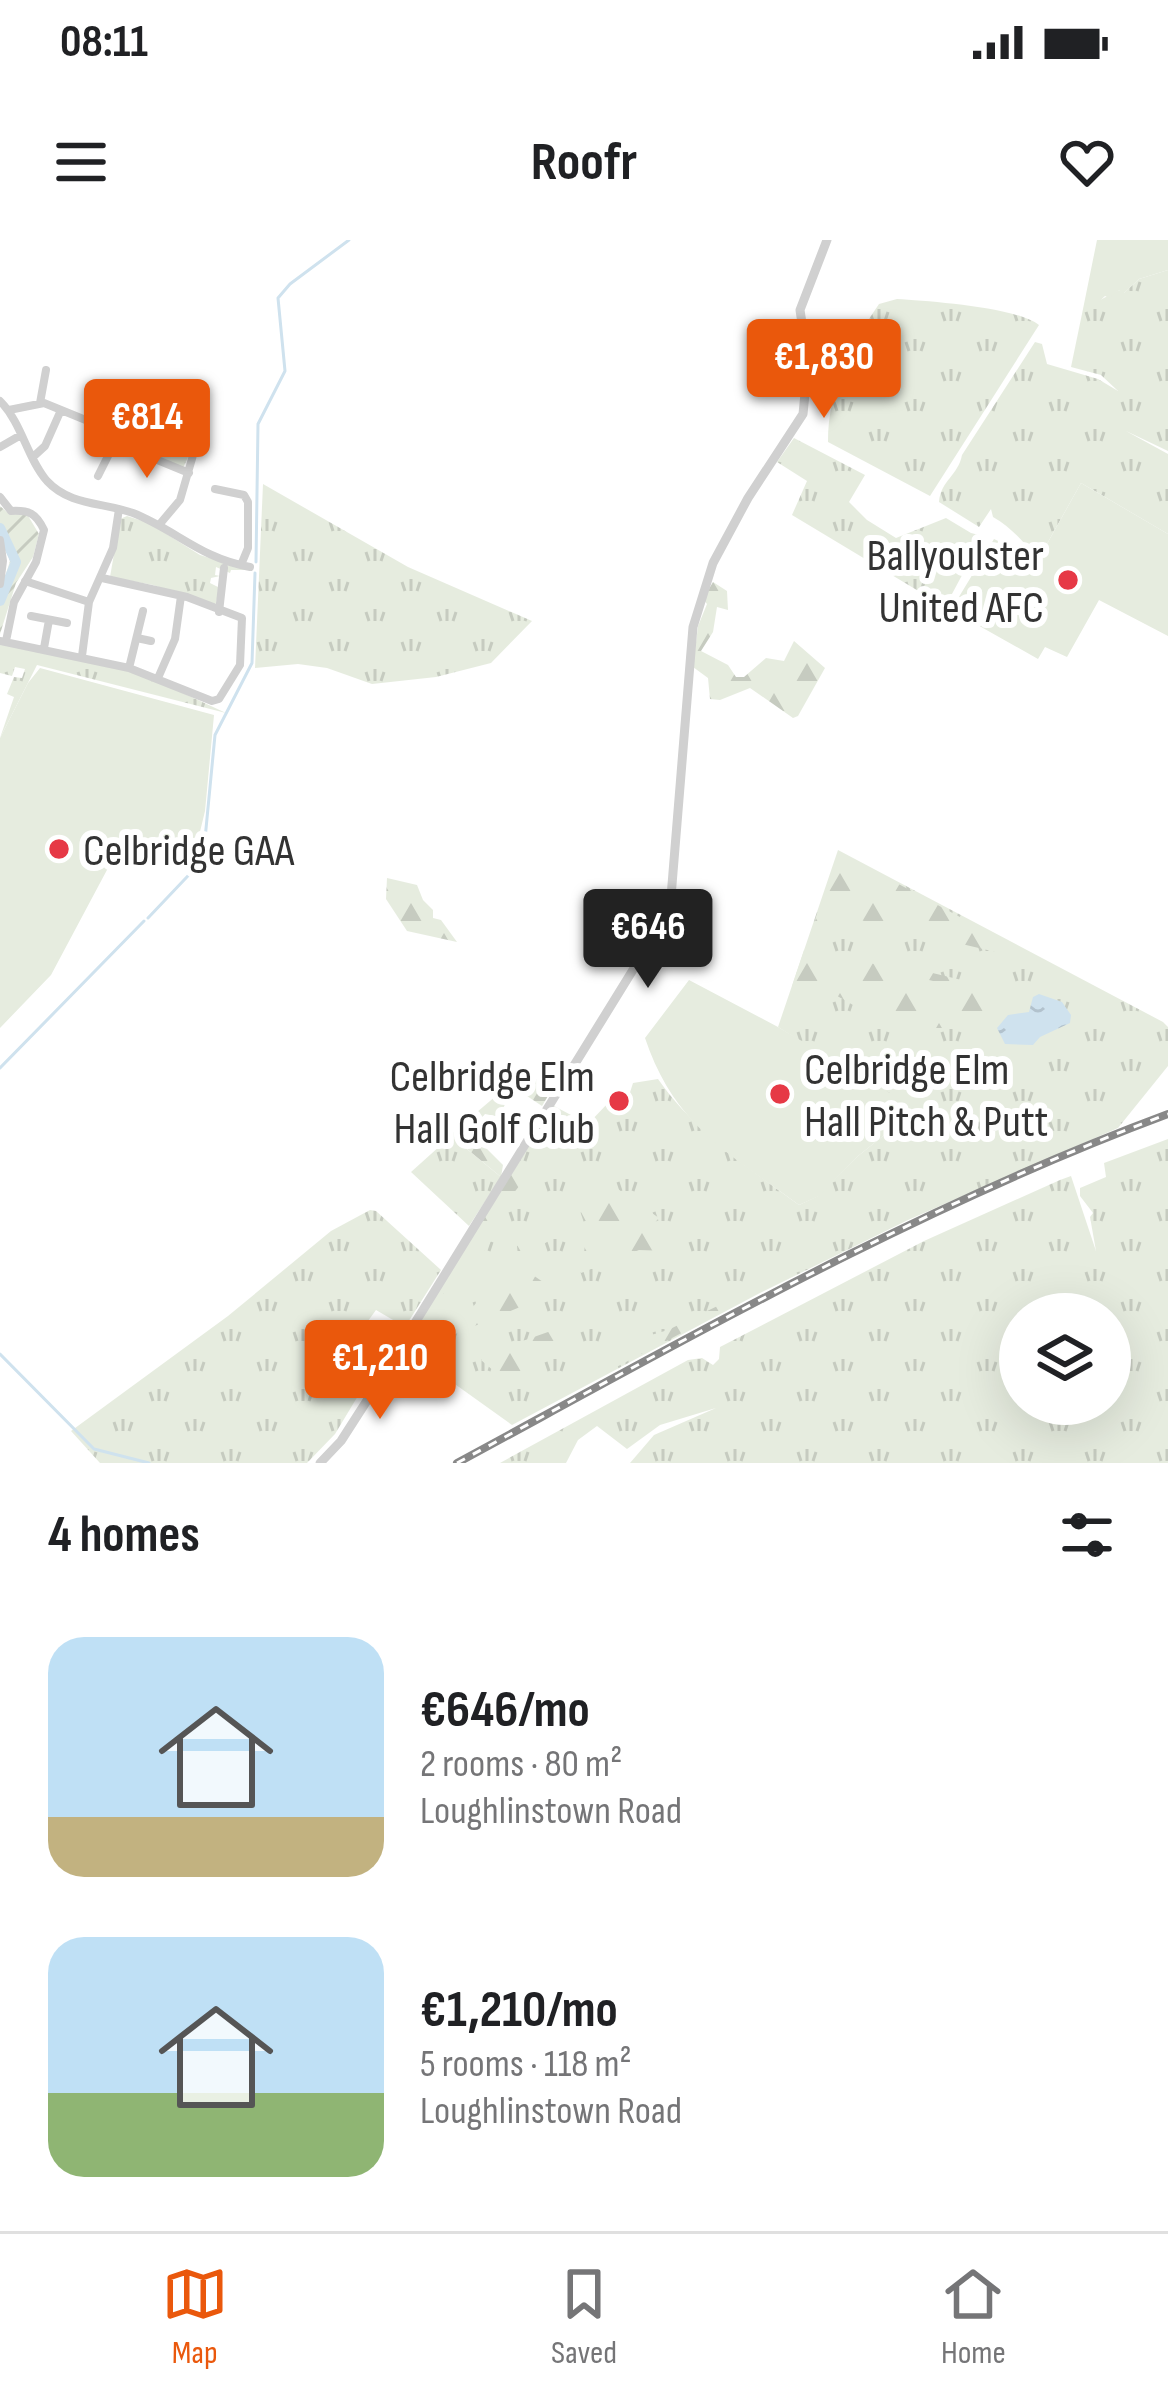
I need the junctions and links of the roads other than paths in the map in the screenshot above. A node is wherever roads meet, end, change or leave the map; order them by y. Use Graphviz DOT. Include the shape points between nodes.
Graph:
graph roads {
  1 [pos="827,240"];
  2 [pos="46,370"];
  3 [pos="0,401"];
  4 [pos="40,403"];
  5 [pos="9,410"];
  6 [pos="61,410"];
  7 [pos="131,410"];
  8 [pos="92,423"];
  9 [pos="21,435"];
  10 [pos="116,443"];
  11 [pos="0,448"];
  12 [pos="189,448"];
  13 [pos="33,457"];
  14 [pos="189,473"];
  15 [pos="98,476"];
  16 [pos="215,489"];
  17 [pos="0,497"];
  18 [pos="118,509"];
  19 [pos="159,525"];
  20 [pos="0,540"];
  21 [pos="224,568"];
  22 [pos="102,578"];
  23 [pos="25,581"];
  24 [pos="210,581"];
  25 [pos="223,582"];
  26 [pos="0,584"];
  27 [pos="182,596"];
  28 [pos="89,602"];
  29 [pos="143,611"];
  30 [pos="219,612"];
  31 [pos="31,616"];
  32 [pos="49,620"];
  33 [pos="67,623"];
  34 [pos="137,638"];
  35 [pos="3,641"];
  36 [pos="151,641"];
  37 [pos="44,649"];
  38 [pos="82,656"];
  39 [pos="129,668"];
  40 [pos="158,678"];
  41 [pos="320,1463"];
  1 -- 41 [label="street" via="800,310 808,363 802,414 713,563 693,627 665,918 352,1425"];
  2 -- 4 [label="street"];
  3 -- 5 [label="street"];
  4 -- 5 [label="street"];
  4 -- 6 [label="street"];
  5 -- 9 [label="street"];
  6 -- 8 [label="street"];
  6 -- 13 [label="street"];
  7 -- 10 [label="street"];
  9 -- 11 [label="street"];
  9 -- 13 [label="street"];
  10 -- 14 [label="street"];
  10 -- 15 [label="street"];
  12 -- 14 [label="street"];
  13 -- 18 [label="street" via="68,497"];
  14 -- 19 [label="street"];
  16 -- 19 [label="street" via="248,502 246,566"];
  17 -- 23 [label="street" via="11,511 36,516 44,530"];
  18 -- 19 [label="street"];
  18 -- 22 [label="street"];
  20 -- 26 [label="street"];
  21 -- 25 [label="street"];
  22 -- 27 [label="street"];
  22 -- 28 [label="street"];
  23 -- 28 [label="street"];
  23 -- 35 [label="street"];
  24 -- 25 [label="street"];
  25 -- 30 [label="street"];
  27 -- 30 [label="street"];
  27 -- 40 [label="street"];
  28 -- 38 [label="street"];
  29 -- 34 [label="street"];
  30 -- 40 [label="street" via="242,618 240,664 217,701"];
  31 -- 32 [label="street"];
  32 -- 33 [label="street"];
  32 -- 37 [label="street"];
  34 -- 36 [label="street"];
  34 -- 39 [label="street"];
  35 -- 37 [label="street"];
  37 -- 38 [label="street"];
  38 -- 39 [label="street"];
  39 -- 40 [label="street"];
}
